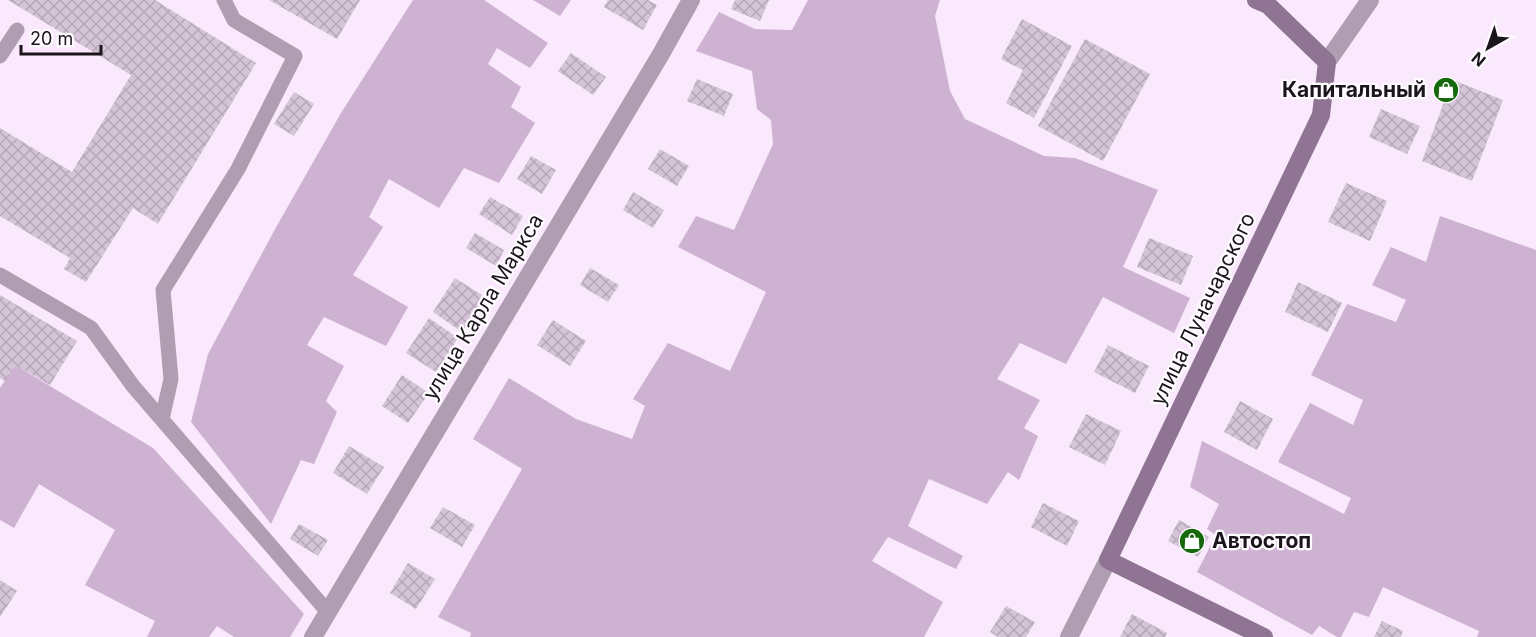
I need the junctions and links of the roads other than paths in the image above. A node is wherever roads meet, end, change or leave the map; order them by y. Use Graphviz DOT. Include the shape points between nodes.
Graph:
graph roads {
  1 [pos="224,0"];
  2 [pos="691,0"];
  3 [pos="1256,0"];
  4 [pos="1370,0"];
  5 [pos="17,30"];
  6 [pos="0,56"];
  7 [pos="1327,62"];
  8 [pos="0,275"];
  9 [pos="162,418"];
  10 [pos="1108,560"];
  11 [pos="327,611"];
  12 [pos="313,637"];
  13 [pos="1069,637"];
  14 [pos="1264,637"];
  1 -- 9 [label="lane" via="234,20 295,56 238,169 163,290 171,379"];
  2 -- 11 [label="street, улица Карла Маркса"];
  3 -- 7 [label="street" via="1268,5"];
  4 -- 7 [label="street, улица Луначарского"];
  5 -- 6 [label="lane"];
  7 -- 10 [label="street, улица Луначарского" via="1321,115"];
  8 -- 9 [label="lane" via="91,328"];
  9 -- 11 [label="lane"];
  10 -- 13 [label="street, улица Луначарского"];
  10 -- 14 [label="street"];
  11 -- 12 [label="street, улица Карла Маркса"];
}
